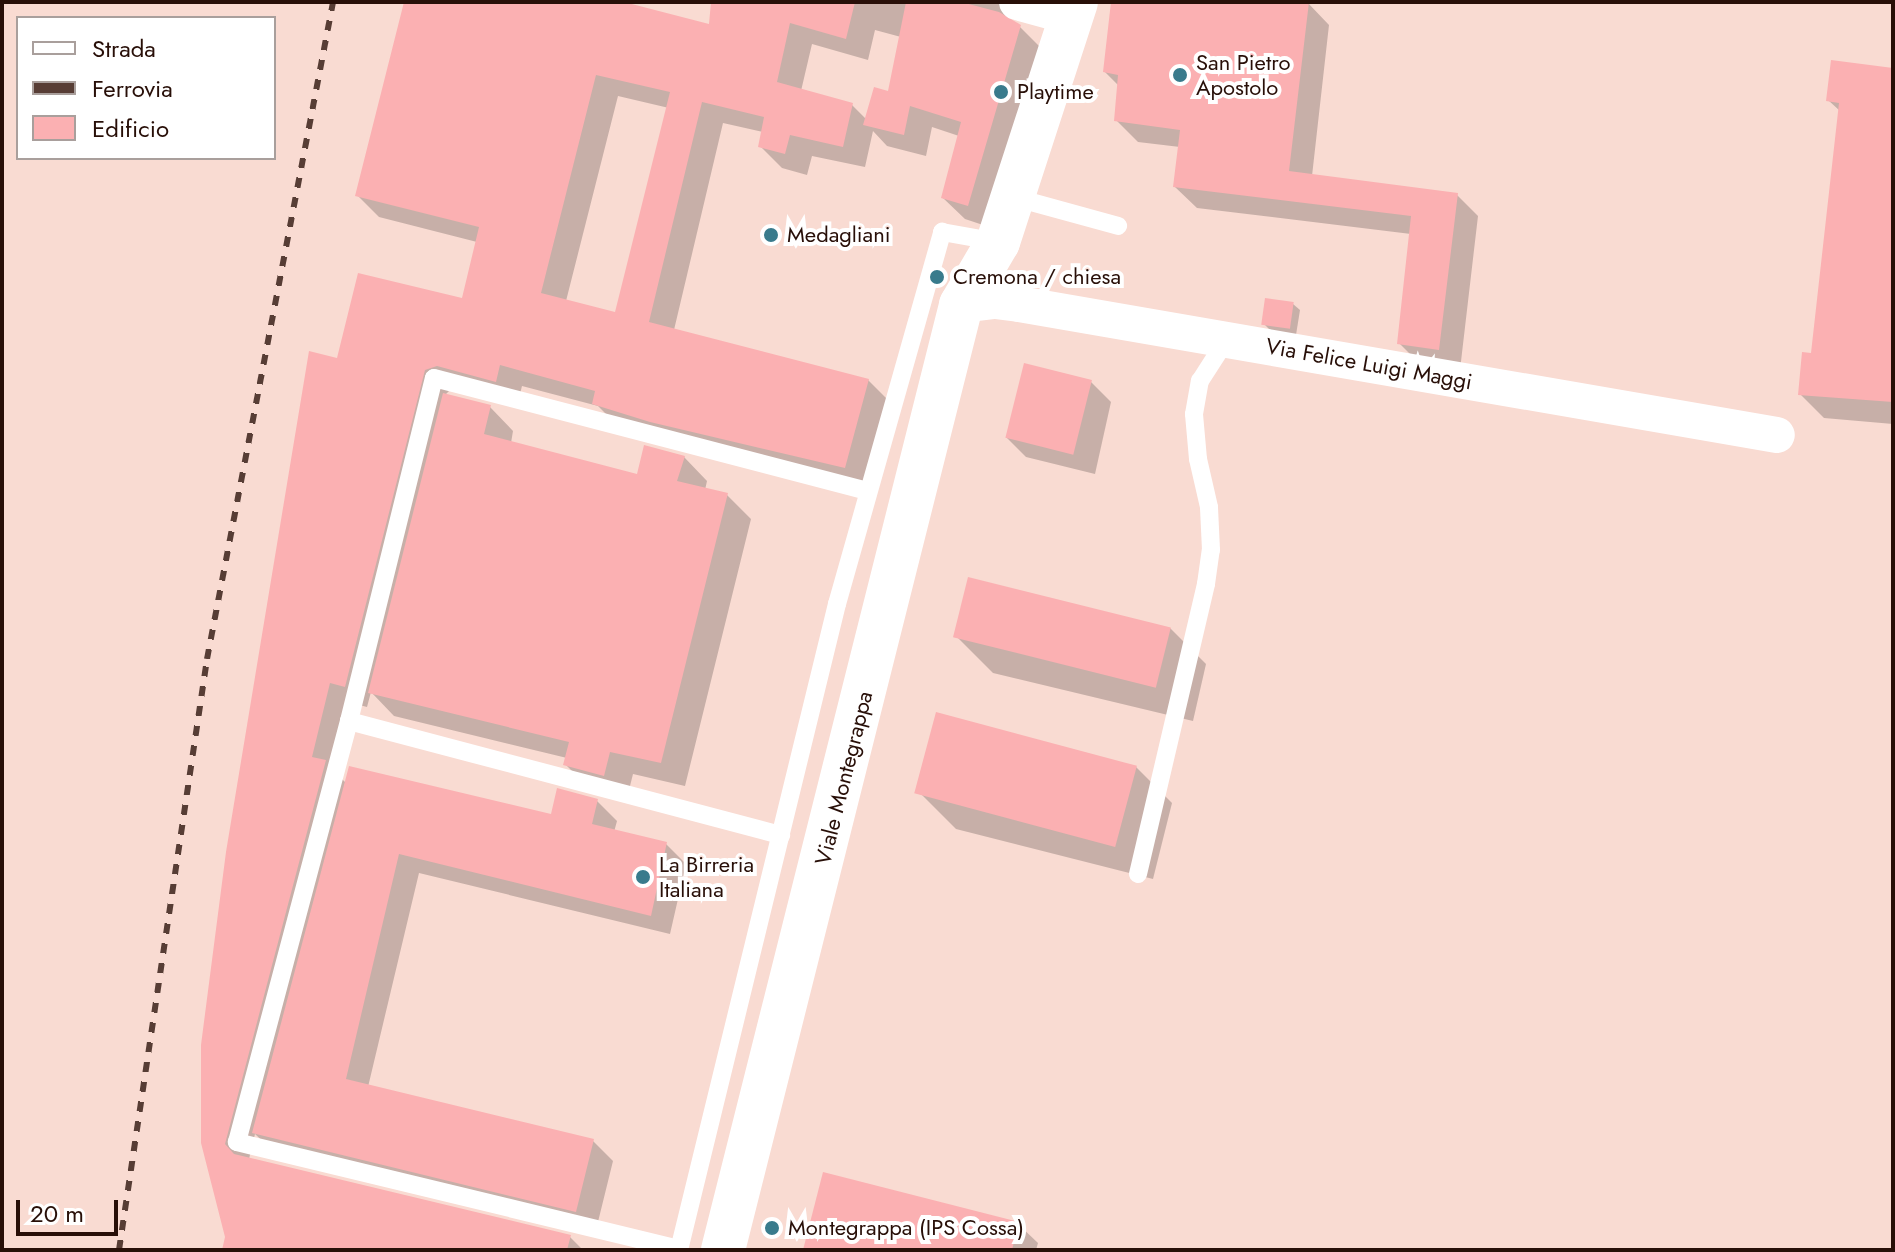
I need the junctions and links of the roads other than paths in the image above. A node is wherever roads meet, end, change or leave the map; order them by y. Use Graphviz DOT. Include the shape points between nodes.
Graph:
graph roads {
  1 [pos="1017,2"];
  2 [pos="1074,10"];
  3 [pos="1013,197"];
  4 [pos="1118,226"];
  5 [pos="998,242"];
  6 [pos="961,305"];
  7 [pos="1227,339"];
  8 [pos="1777,435"];
  9 [pos="868,491"];
  10 [pos="349,721"];
  11 [pos="781,835"];
  12 [pos="1138,874"];
  13 [pos="679,1249"];
  14 [pos="723,1250"];
  1 -- 2 [label="street"];
  2 -- 3 [label="main road, Viale Montegrappa"];
  3 -- 4 [label="lane"];
  3 -- 5 [label="main road, Viale Montegrappa"];
  5 -- 6 [label="main road, Viale Montegrappa"];
  5 -- 9 [label="lane" via="942,232"];
  6 -- 7 [label="street, Via Felice Luigi Maggi" via="1019,304"];
  6 -- 14 [label="main road, Viale Montegrappa"];
  7 -- 8 [label="street, Via Felice Luigi Maggi"];
  7 -- 12 [label="lane" via="1200,381 1194,414 1211,550"];
  9 -- 10 [label="lane" via="434,378"];
  9 -- 11 [label="lane"];
  10 -- 11 [label="lane"];
  10 -- 13 [label="lane" via="237,1142"];
  11 -- 13 [label="lane"];
}
